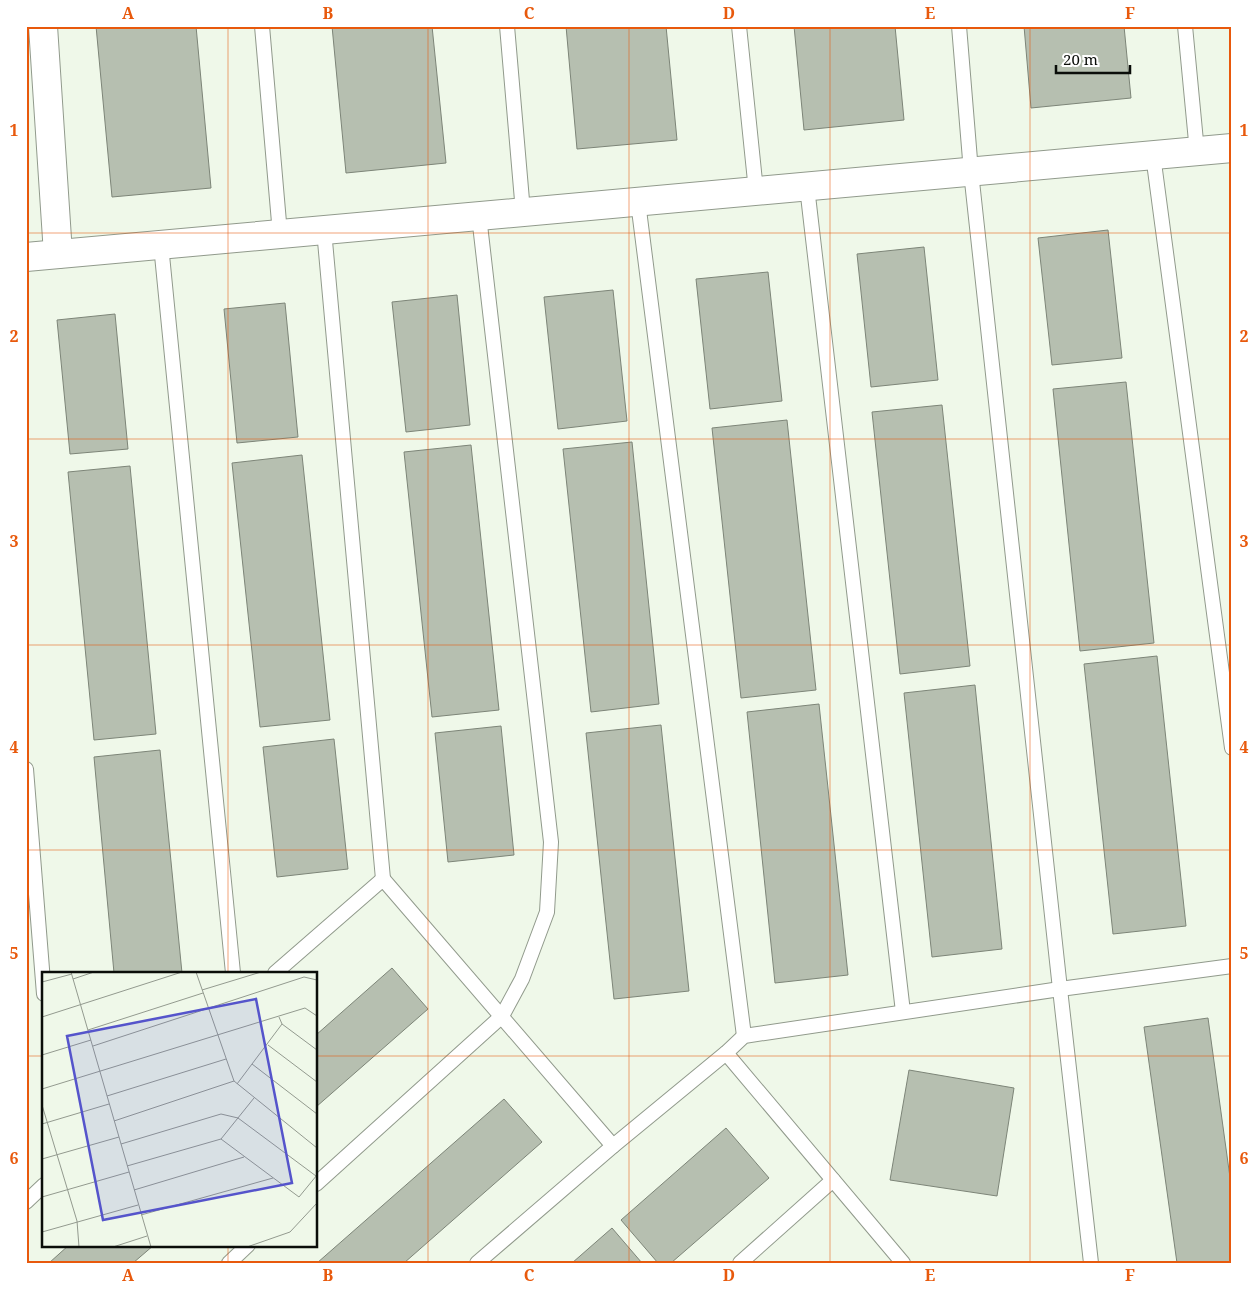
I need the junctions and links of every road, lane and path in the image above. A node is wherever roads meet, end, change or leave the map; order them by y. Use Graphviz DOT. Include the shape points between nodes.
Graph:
graph roads {
  1 [pos="43,26"];
  2 [pos="262,26"];
  3 [pos="507,26"];
  4 [pos="739,26"];
  5 [pos="958,26"];
  6 [pos="1185,26"];
  7 [pos="1232,148"];
  8 [pos="1196,152"];
  9 [pos="1154,155"];
  10 [pos="971,172"];
  11 [pos="807,187"];
  12 [pos="756,191"];
  13 [pos="638,202"];
  14 [pos="524,212"];
  15 [pos="479,216"];
  16 [pos="324,230"];
  17 [pos="280,234"];
  18 [pos="161,245"];
  19 [pos="58,254"];
  20 [pos="26,257"];
  21 [pos="1232,748"];
  22 [pos="26,769"];
  23 [pos="383,879"];
  24 [pos="1232,966"];
  25 [pos="42,972"];
  26 [pos="233,972"];
  27 [pos="276,972"];
  28 [pos="1060,989"];
  29 [pos="903,1012"];
  30 [pos="502,1016"];
  31 [pos="744,1036"];
  32 [pos="726,1053"];
  33 [pos="613,1146"];
  34 [pos="833,1180"];
  35 [pos="318,1182"];
  36 [pos="42,1187"];
  37 [pos="26,1202"];
  38 [pos="247,1246"];
  39 [pos="229,1263"];
  40 [pos="477,1263"];
  41 [pos="740,1263"];
  42 [pos="902,1263"];
  43 [pos="1091,1263"];
  1 -- 19 [label="street"];
  2 -- 17 [label="lane"];
  3 -- 14 [label="lane"];
  4 -- 12 [label="lane"];
  5 -- 10 [label="lane"];
  6 -- 8 [label="lane"];
  7 -- 8 [label="street"];
  8 -- 9 [label="street"];
  9 -- 10 [label="street"];
  9 -- 21 [label="lane"];
  10 -- 11 [label="street"];
  10 -- 28 [label="lane"];
  11 -- 12 [label="street"];
  11 -- 29 [label="lane"];
  12 -- 13 [label="street"];
  13 -- 14 [label="street"];
  13 -- 31 [label="lane"];
  14 -- 15 [label="street"];
  15 -- 16 [label="street"];
  15 -- 30 [label="lane" via="552,842 548,912 522,979"];
  16 -- 17 [label="street"];
  16 -- 23 [label="lane"];
  17 -- 18 [label="street"];
  18 -- 19 [label="street"];
  18 -- 26 [label="lane"];
  19 -- 20 [label="street"];
  22 -- 25 [label="lane"];
  23 -- 27 [label="lane"];
  23 -- 30 [label="lane"];
  24 -- 28 [label="lane"];
  28 -- 29 [label="lane"];
  28 -- 43 [label="lane"];
  29 -- 31 [label="lane"];
  30 -- 33 [label="lane"];
  30 -- 35 [label="lane"];
  31 -- 32 [label="lane"];
  32 -- 33 [label="lane"];
  32 -- 34 [label="lane"];
  33 -- 40 [label="lane"];
  34 -- 41 [label="lane"];
  34 -- 42 [label="lane"];
  36 -- 37 [label="lane"];
  38 -- 39 [label="lane"];
}
